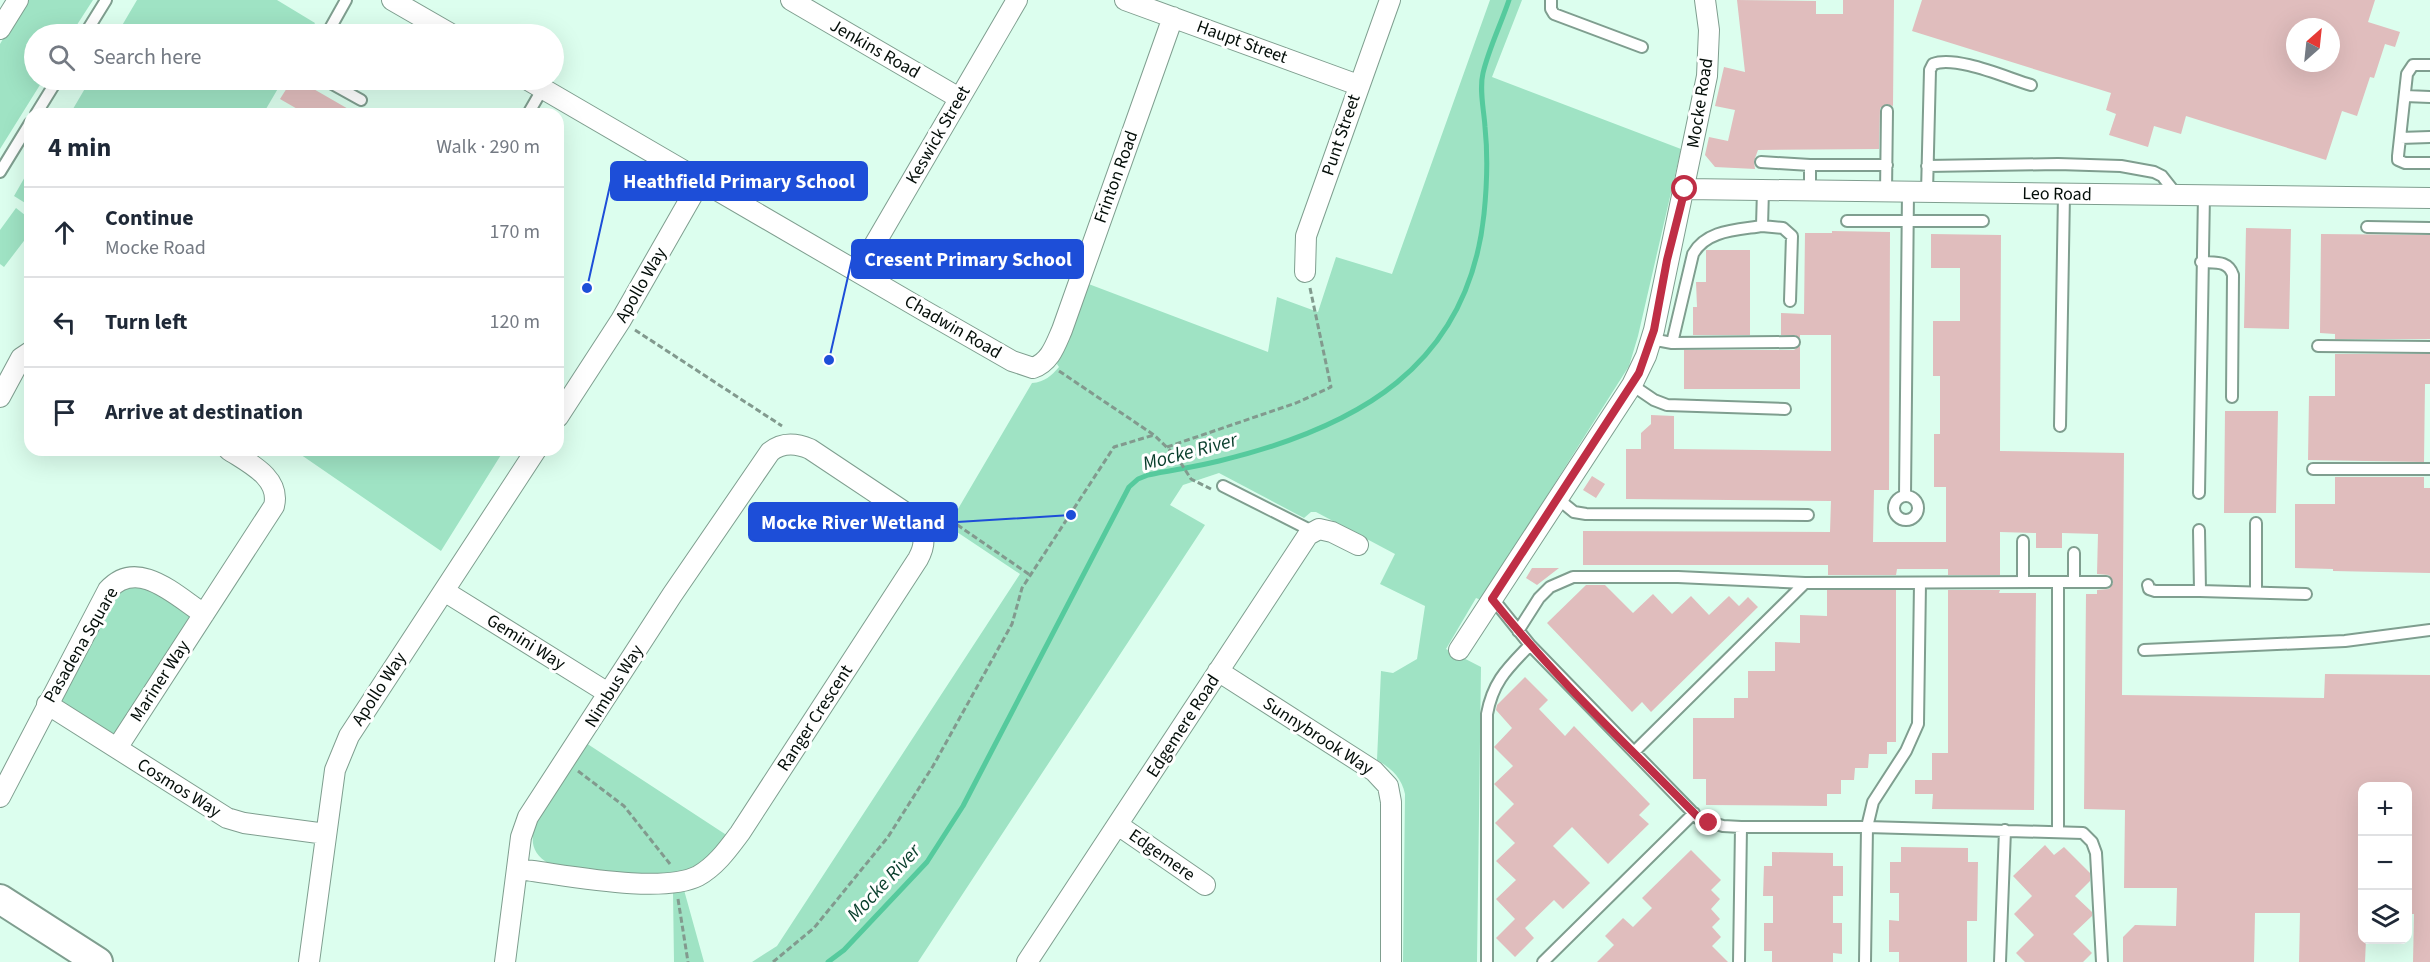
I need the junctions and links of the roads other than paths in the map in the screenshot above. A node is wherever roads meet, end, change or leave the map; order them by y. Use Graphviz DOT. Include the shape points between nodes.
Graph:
graph roads {
  1 [pos="18,0"];
  2 [pos="106,0"];
  3 [pos="346,0"];
  4 [pos="392,0"];
  5 [pos="790,0"];
  6 [pos="1017,0"];
  7 [pos="1125,0"];
  8 [pos="1390,0"];
  9 [pos="1551,0"];
  10 [pos="1705,0"];
  11 [pos="1173,17"];
  12 [pos="91,24"];
  13 [pos="333,24"];
  14 [pos="434,24"];
  15 [pos="0,29"];
  16 [pos="1642,47"];
  17 [pos="2430,65"];
  18 [pos="1358,85"];
  19 [pos="2031,85"];
  20 [pos="51,90"];
  21 [pos="343,90"];
  22 [pos="534,90"];
  23 [pos="546,90"];
  24 [pos="2405,96"];
  25 [pos="2430,97"];
  26 [pos="959,98"];
  27 [pos="361,100"];
  28 [pos="40,108"];
  29 [pos="530,108"];
  30 [pos="1887,111"];
  31 [pos="24,133"];
  32 [pos="2430,137"];
  33 [pos="2400,138"];
  34 [pos="1761,162"];
  35 [pos="2430,164"];
  36 [pos="1810,165"];
  37 [pos="1887,165"];
  38 [pos="1927,166"];
  39 [pos="0,172"];
  40 [pos="702,180"];
  41 [pos="1685,189"];
  42 [pos="1763,190"];
  43 [pos="1810,191"];
  44 [pos="1886,192"];
  45 [pos="1918,192"];
  46 [pos="2064,194"];
  47 [pos="2204,194"];
  48 [pos="2177,195"];
  49 [pos="2430,198"];
  50 [pos="1908,220"];
  51 [pos="1847,221"];
  52 [pos="1983,222"];
  53 [pos="1762,226"];
  54 [pos="2367,227"];
  55 [pos="2430,228"];
  56 [pos="2201,262"];
  57 [pos="858,271"];
  58 [pos="1305,272"];
  59 [pos="1790,300"];
  60 [pos="1651,339"];
  61 [pos="1794,342"];
  62 [pos="1672,343"];
  63 [pos="2318,346"];
  64 [pos="2430,347"];
  65 [pos="24,356"];
  66 [pos="1042,363"];
  67 [pos="1632,385"];
  68 [pos="0,397"];
  69 [pos="2232,398"];
  70 [pos="564,408"];
  71 [pos="1785,409"];
  72 [pos="2060,426"];
  73 [pos="238,456"];
  74 [pos="532,456"];
  75 [pos="2313,469"];
  76 [pos="2430,469"];
  77 [pos="1223,486"];
  78 [pos="2199,493"];
  79 [pos="1905,496"];
  80 [pos="1558,499"];
  81 [pos="1808,515"];
  82 [pos="2256,523"];
  83 [pos="1312,531"];
  84 [pos="2199,531"];
  85 [pos="923,532"];
  86 [pos="2023,541"];
  87 [pos="1358,545"];
  88 [pos="2074,553"];
  89 [pos="2023,582"];
  90 [pos="2058,582"];
  91 [pos="2074,582"];
  92 [pos="2106,582"];
  93 [pos="1804,583"];
  94 [pos="1920,583"];
  95 [pos="2148,585"];
  96 [pos="444,591"];
  97 [pos="2200,591"];
  98 [pos="2256,593"];
  99 [pos="2306,594"];
  100 [pos="1492,599"];
  101 [pos="204,614"];
  102 [pos="2430,630"];
  103 [pos="1518,631"];
  104 [pos="1530,645"];
  105 [pos="1459,650"];
  106 [pos="2144,650"];
  107 [pos="1218,671"];
  108 [pos="608,693"];
  109 [pos="47,704"];
  110 [pos="117,748"];
  111 [pos="1634,752"];
  112 [pos="0,797"];
  113 [pos="1694,813"];
  114 [pos="1118,825"];
  115 [pos="1741,827"];
  116 [pos="1867,827"];
  117 [pos="2005,830"];
  118 [pos="2058,832"];
  119 [pos="326,834"];
  120 [pos="518,869"];
  121 [pos="1205,885"];
  122 [pos="0,899"];
  123 [pos="85,959"];
  124 [pos="309,962"];
  125 [pos="505,962"];
  126 [pos="1027,962"];
  127 [pos="1391,962"];
  128 [pos="1487,962"];
  129 [pos="1543,962"];
  130 [pos="1739,962"];
  131 [pos="1866,962"];
  132 [pos="2000,962"];
  133 [pos="2102,962"];
  1 -- 15 [label="street"];
  2 -- 12 [label="lane"];
  3 -- 13 [label="lane"];
  4 -- 14 [label="street"];
  5 -- 26 [label="street, Jenkins Road"];
  6 -- 26 [label="street, Keswick Street"];
  7 -- 11 [label="street, Haupt Street"];
  8 -- 18 [label="street, Punt Street"];
  9 -- 16 [label="lane" via="1554,14"];
  10 -- 41 [label="street, Mocke Road" via="1707,76"];
  11 -- 18 [label="street, Haupt Street"];
  11 -- 66 [label="street, Frinton Road" via="1062,330"];
  17 -- 24 [label="lane" via="2413,65 2407,74"];
  18 -- 58 [label="street, Punt Street" via="1306,236"];
  19 -- 38 [label="lane" via="1946,60 1933,64"];
  20 -- 28 [label="lane"];
  21 -- 27 [label="lane"];
  22 -- 29 [label="lane"];
  23 -- 40 [label="street, Chadwin Road"];
  24 -- 25 [label="lane"];
  24 -- 33 [label="lane"];
  26 -- 57 [label="street, Keswick Street"];
  30 -- 37 [label="lane"];
  31 -- 39 [label="lane"];
  32 -- 33 [label="lane"];
  33 -- 35 [label="lane" via="2401,162"];
  34 -- 36 [label="lane"];
  36 -- 37 [label="lane"];
  36 -- 43 [label="lane"];
  37 -- 44 [label="lane"];
  38 -- 45 [label="lane"];
  38 -- 48 [label="lane" via="2121,166 2162,176"];
  40 -- 57 [label="street, Chadwin Road"];
  40 -- 70 [label="street, Apollo Way" via="621,320"];
  41 -- 42 [label="street, Leo Road"];
  41 -- 60 [label="street, Mocke Road"];
  42 -- 43 [label="street, Leo Road"];
  42 -- 53 [label="lane"];
  43 -- 44 [label="street, Leo Road"];
  44 -- 45 [label="street, Leo Road"];
  45 -- 46 [label="street, Leo Road"];
  45 -- 50 [label="lane"];
  46 -- 48 [label="street, Leo Road"];
  46 -- 72 [label="lane"];
  47 -- 48 [label="street, Leo Road"];
  47 -- 49 [label="street, Leo Road"];
  47 -- 56 [label="lane"];
  50 -- 51 [label="lane"];
  50 -- 52 [label="lane"];
  50 -- 79 [label="lane"];
  53 -- 59 [label="lane" via="1783,228 1792,236"];
  53 -- 62 [label="lane" via="1721,233 1698,244"];
  54 -- 55 [label="lane"];
  56 -- 69 [label="lane" via="2225,263 2233,275"];
  56 -- 78 [label="lane"];
  57 -- 66 [label="street, Chadwin Road" via="1019,365 1033,368"];
  60 -- 62 [label="lane"];
  60 -- 67 [label="street, Mocke Road"];
  61 -- 62 [label="lane"];
  63 -- 64 [label="lane"];
  65 -- 68 [label="street"];
  67 -- 71 [label="lane" via="1667,405"];
  67 -- 80 [label="street, Mocke Road"];
  73 -- 101 [label="street" via="261,472 274,489 274,506"];
  74 -- 96 [label="street, Apollo Way"];
  75 -- 76 [label="lane"];
  77 -- 83 [label="lane"];
  80 -- 81 [label="lane" via="1574,512 1586,514"];
  80 -- 100 [label="street, Mocke Road"];
  82 -- 98 [label="lane"];
  83 -- 87 [label="street" via="1332,532"];
  83 -- 107 [label="street, Edgemere Road"];
  84 -- 97 [label="lane"];
  85 -- 108 [label="street, Nimbus Way" via="903,511 810,449 791,444 775,448 759,466"];
  85 -- 120 [label="street, Ranger Crescent" via="923,550 918,559 740,833 708,869 680,882 643,884"];
  86 -- 89 [label="lane"];
  88 -- 91 [label="lane"];
  89 -- 90 [label="lane"];
  89 -- 94 [label="lane"];
  90 -- 91 [label="lane"];
  90 -- 118 [label="lane"];
  91 -- 92 [label="lane"];
  93 -- 94 [label="lane"];
  93 -- 103 [label="lane" via="1573,577 1550,587"];
  93 -- 111 [label="lane"];
  94 -- 116 [label="lane" via="1918,724 1910,745 1873,802"];
  95 -- 97 [label="lane" via="2155,591"];
  96 -- 108 [label="street, Gemini Way"];
  96 -- 119 [label="street, Apollo Way" via="349,736 335,770"];
  97 -- 98 [label="lane"];
  98 -- 99 [label="lane"];
  100 -- 103 [label="lane"];
  100 -- 105 [label="street, Mocke Road"];
  101 -- 109 [label="street, Pasadena Square" via="151,580 127,576 116,582 108,590"];
  101 -- 110 [label="street, Mariner Way"];
  102 -- 106 [label="lane" via="2345,641"];
  103 -- 104 [label="lane"];
  104 -- 111 [label="lane"];
  104 -- 128 [label="lane" via="1497,681 1487,714"];
  107 -- 114 [label="street, Edgemere Road"];
  107 -- 127 [label="street, Sunnybrook Way" via="1374,771 1388,786"];
  108 -- 120 [label="street, Nimbus Way" via="528,817 521,837"];
  109 -- 110 [label="street, Cosmos Way"];
  109 -- 112 [label="street, Pasadena Square"];
  110 -- 119 [label="street, Cosmos Way" via="227,818"];
  111 -- 113 [label="lane"];
  113 -- 115 [label="lane" via="1709,823"];
  113 -- 129 [label="lane"];
  114 -- 121 [label="street, Edgemere"];
  114 -- 126 [label="street, Edgemere Road"];
  115 -- 116 [label="lane"];
  115 -- 130 [label="lane"];
  116 -- 117 [label="lane"];
  116 -- 131 [label="lane"];
  117 -- 118 [label="lane"];
  117 -- 132 [label="lane"];
  118 -- 133 [label="lane" via="2083,832 2095,848"];
  119 -- 124 [label="street, Apollo Way"];
  120 -- 125 [label="street, Nimbus Way"];
  122 -- 123 [label="street"];
}
